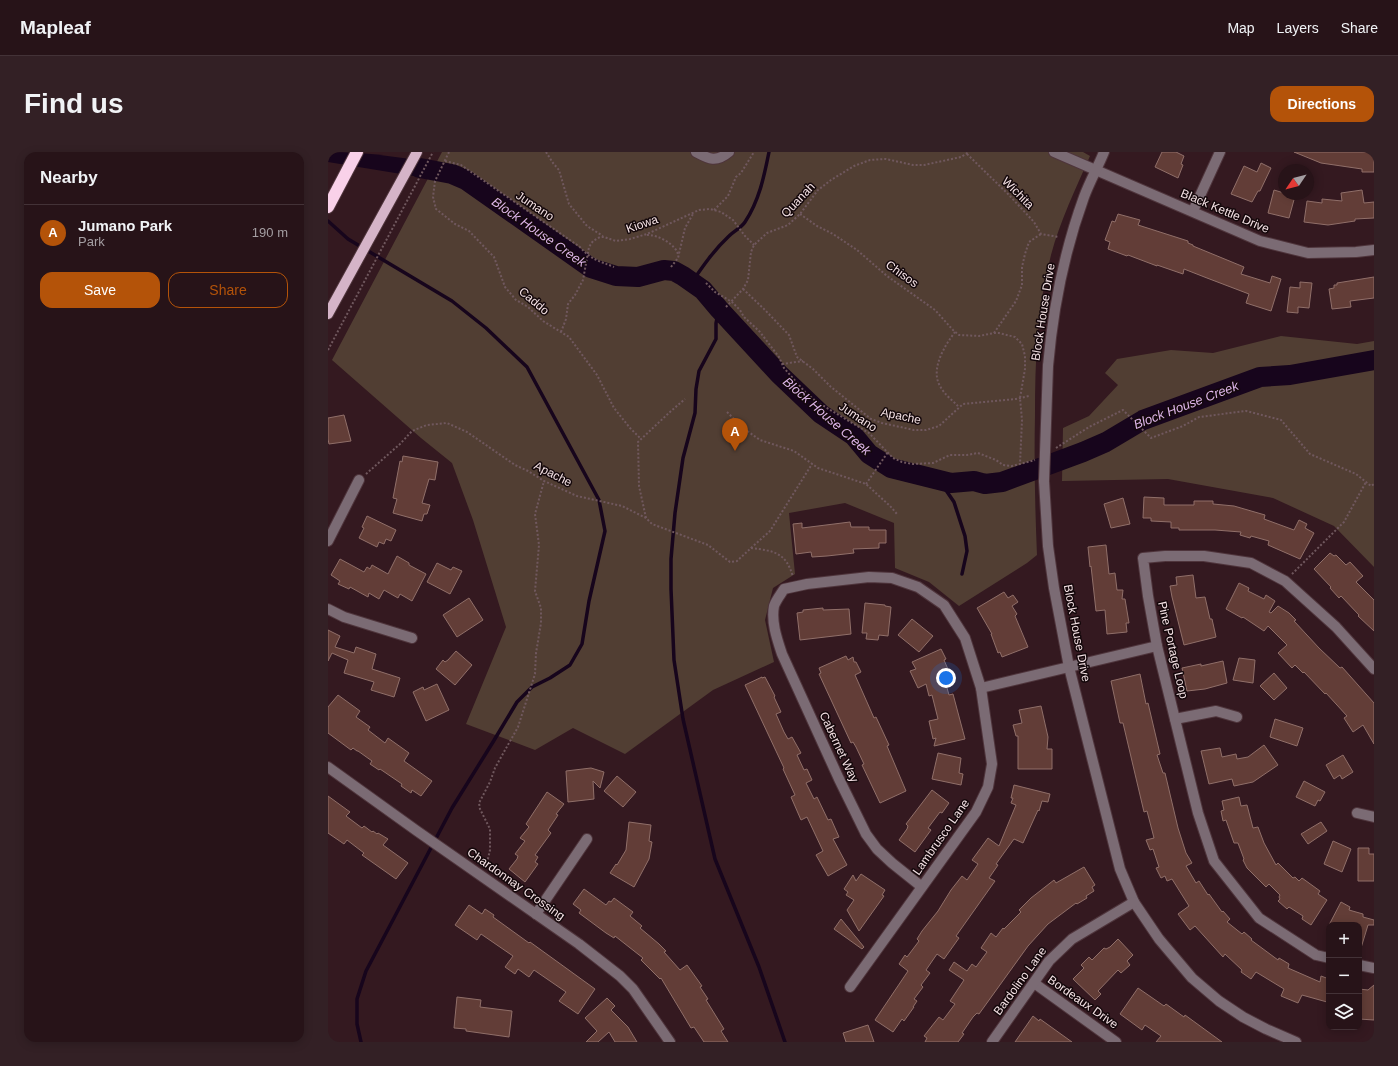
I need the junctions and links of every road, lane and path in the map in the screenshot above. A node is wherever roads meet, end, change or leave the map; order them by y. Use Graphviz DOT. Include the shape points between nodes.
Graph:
graph roads {
  1 [pos="357,152"];
  2 [pos="416,152"];
  3 [pos="433,152"];
  4 [pos="449,152"];
  5 [pos="546,152"];
  6 [pos="696,152"];
  7 [pos="729,152"];
  8 [pos="754,152"];
  9 [pos="1054,152"];
  10 [pos="1104,152"];
  11 [pos="1220,152"];
  12 [pos="968,153"];
  13 [pos="445,160"];
  14 [pos="1095,170"];
  15 [pos="328,207"];
  16 [pos="714,210"];
  17 [pos="1194,211"];
  18 [pos="694,212"];
  19 [pos="800,214"];
  20 [pos="1042,234"];
  21 [pos="646,235"];
  22 [pos="1059,236"];
  23 [pos="604,237"];
  24 [pos="754,245"];
  25 [pos="1374,250"];
  26 [pos="588,256"];
  27 [pos="678,256"];
  28 [pos="614,267"];
  29 [pos="671,268"];
  30 [pos="706,283"];
  31 [pos="743,289"];
  32 [pos="732,302"];
  33 [pos="726,307"];
  34 [pos="328,314"];
  35 [pos="561,332"];
  36 [pos="955,332"];
  37 [pos="994,333"];
  38 [pos="328,350"];
  39 [pos="802,361"];
  40 [pos="782,364"];
  41 [pos="1029,396"];
  42 [pos="1020,398"];
  43 [pos="685,399"];
  44 [pos="959,407"];
  45 [pos="727,412"];
  46 [pos="641,439"];
  47 [pos="1053,450"];
  48 [pos="888,452"];
  49 [pos="1040,459"];
  50 [pos="812,464"];
  51 [pos="1020,464"];
  52 [pos="359,480"];
  53 [pos="544,482"];
  54 [pos="1366,482"];
  55 [pos="866,484"];
  56 [pos="1374,484"];
  57 [pos="897,514"];
  58 [pos="646,518"];
  59 [pos="328,541"];
  60 [pos="751,548"];
  61 [pos="1285,581"];
  62 [pos="795,586"];
  63 [pos="779,598"];
  64 [pos="328,609"];
  65 [pos="412,638"];
  66 [pos="1157,646"];
  67 [pos="1069,667"];
  68 [pos="1374,668"];
  69 [pos="981,688"];
  70 [pos="1236,717"];
  71 [pos="1175,719"];
  72 [pos="328,766"];
  73 [pos="1356,813"];
  74 [pos="1374,817"];
  75 [pos="587,839"];
  76 [pos="482,876"];
  77 [pos="922,886"];
  78 [pos="1134,902"];
  79 [pos="536,914"];
  80 [pos="1326,957"];
  81 [pos="1362,966"];
  82 [pos="1374,968"];
  83 [pos="1034,984"];
  84 [pos="850,987"];
  85 [pos="670,1042"];
  86 [pos="992,1042"];
  87 [pos="1116,1042"];
  88 [pos="1296,1042"];
  1 -- 15 [label="highway"];
  2 -- 34 [label="main road"];
  3 -- 38 [label="path"];
  4 -- 13 [label="path, Caddo"];
  5 -- 23 [label="path" via="559,170 569,204 587,226"];
  6 -- 7 [label="street" via="710,160 723,157"];
  8 -- 16 [label="path" via="736,177 728,196"];
  9 -- 14 [label="street, Black Kettle Drive"];
  10 -- 14 [label="street, Block House Drive"];
  11 -- 17 [label="street"];
  12 -- 19 [label="path, Quanah" via="961,157 924,165 886,159 870,160 830,180 818,190"];
  12 -- 20 [label="path, Wichita" via="1034,222"];
  13 -- 26 [label="path, Jumano" via="461,165 580,247"];
  13 -- 35 [label="path, Caddo" via="435,181 433,197 436,209 469,231 494,258 506,287 516,300"];
  14 -- 17 [label="street, Black Kettle Drive"];
  14 -- 67 [label="street, Block House Drive, bridge" via="1084,196 1061,272 1048,366 1044,481 1048,546"];
  16 -- 18 [label="path, Kiowa"];
  16 -- 24 [label="path" via="733,220"];
  17 -- 25 [label="street, Black Kettle Drive" via="1260,241 1308,253"];
  18 -- 21 [label="path, Kiowa"];
  18 -- 27 [label="path" via="686,228"];
  19 -- 24 [label="path, Quanah" via="788,225 767,233"];
  19 -- 36 [label="path, Chisos" via="857,250 887,276 935,310"];
  20 -- 22 [label="path"];
  20 -- 37 [label="path" via="1029,242 1022,267 1022,285 1016,301"];
  21 -- 23 [label="path, Kiowa" via="616,241"];
  21 -- 27 [label="path" via="656,236 672,245 678,251"];
  23 -- 26 [label="path" via="593,241"];
  24 -- 31 [label="path" via="748,280"];
  26 -- 28 [label="path, Jumano"];
  26 -- 35 [label="path" via="583,280 568,304"];
  27 -- 29 [label="path"];
  30 -- 32 [label="path, Jumano"];
  31 -- 32 [label="path"];
  31 -- 39 [label="path, Apache" via="789,335"];
  32 -- 33 [label="path"];
  32 -- 40 [label="path, Jumano" via="760,332"];
  35 -- 46 [label="path, Caddo" via="569,337 597,374 614,408"];
  36 -- 37 [label="path" via="979,336"];
  36 -- 44 [label="path" via="940,357 937,375 940,386"];
  37 -- 42 [label="path" via="1015,337 1022,344 1026,369"];
  39 -- 40 [label="path"];
  39 -- 44 [label="path, Apache" via="871,419 882,423 926,430 939,426"];
  40 -- 48 [label="path, Jumano" via="806,393 868,433"];
  41 -- 42 [label="path, Apache"];
  42 -- 44 [label="path, Apache" via="968,403"];
  42 -- 51 [label="path"];
  43 -- 46 [label="path"];
  45 -- 50 [label="path" via="760,440 794,451"];
  46 -- 58 [label="path" via="637,446 639,486"];
  47 -- 54 [label="path" via="1089,427 1123,410 1151,438 1184,426 1199,417 1246,411 1281,420 1310,454 1356,474"];
  48 -- 51 [label="path, Jumano" via="892,458 913,464 933,463 950,455 978,453 1003,465"];
  48 -- 55 [label="path"];
  49 -- 51 [label="path, Jumano"];
  50 -- 55 [label="path"];
  50 -- 60 [label="path, Apache" via="770,531"];
  52 -- 53 [label="path, Apache" via="412,431 427,425 447,423 467,432"];
  52 -- 59 [label="street"];
  53 -- 58 [label="path, Apache" via="577,496 622,506"];
  53 -- 76 [label="path" via="536,514 539,545 535,591 541,608 541,623 535,674 518,727 479,803 490,829 490,850"];
  54 -- 56 [label="path" via="1371,486"];
  54 -- 61 [label="path" via="1344,522"];
  55 -- 57 [label="path"];
  58 -- 60 [label="path, Apache" via="652,524 708,545 730,562 737,561"];
  60 -- 62 [label="path" via="773,551 785,560"];
  61 -- 66 [label="street, Pine Portage Loop" via="1251,563 1204,556 1143,558"];
  61 -- 68 [label="street, Pine Portage Loop" via="1336,627"];
  62 -- 63 [label="street, Lambrusco Lane" via="784,589"];
  62 -- 69 [label="street, Lambrusco Lane" via="869,577 892,578 918,587 944,605 966,638"];
  63 -- 77 [label="street, Cabernet Way" via="774,605 774,622 782,654 866,834 892,863"];
  64 -- 65 [label="street" via="344,617"];
  66 -- 67 [label="street"];
  66 -- 71 [label="street, Pine Portage Loop"];
  67 -- 69 [label="street"];
  67 -- 78 [label="street, Block House Drive" via="1120,869"];
  69 -- 77 [label="street, Lambrusco Lane" via="992,764 988,787 976,812"];
  70 -- 71 [label="street" via="1216,711"];
  71 -- 80 [label="street, Pine Portage Loop" via="1198,813 1214,861 1259,918 1316,955"];
  72 -- 76 [label="street, Chardonnay Crossing"];
  73 -- 74 [label="street"];
  75 -- 79 [label="street"];
  76 -- 79 [label="street, Chardonnay Crossing"];
  77 -- 84 [label="street, Lambrusco Lane"];
  78 -- 83 [label="street, Bardolino Lane" via="1072,939 1049,961"];
  78 -- 88 [label="street, Block House Drive" via="1192,978 1243,1017"];
  79 -- 85 [label="street, Chardonnay Crossing" via="620,976 633,989"];
  81 -- 82 [label="street"];
  83 -- 86 [label="street, Bardolino Lane"];
  83 -- 87 [label="street, Bordeaux Drive"];
}
